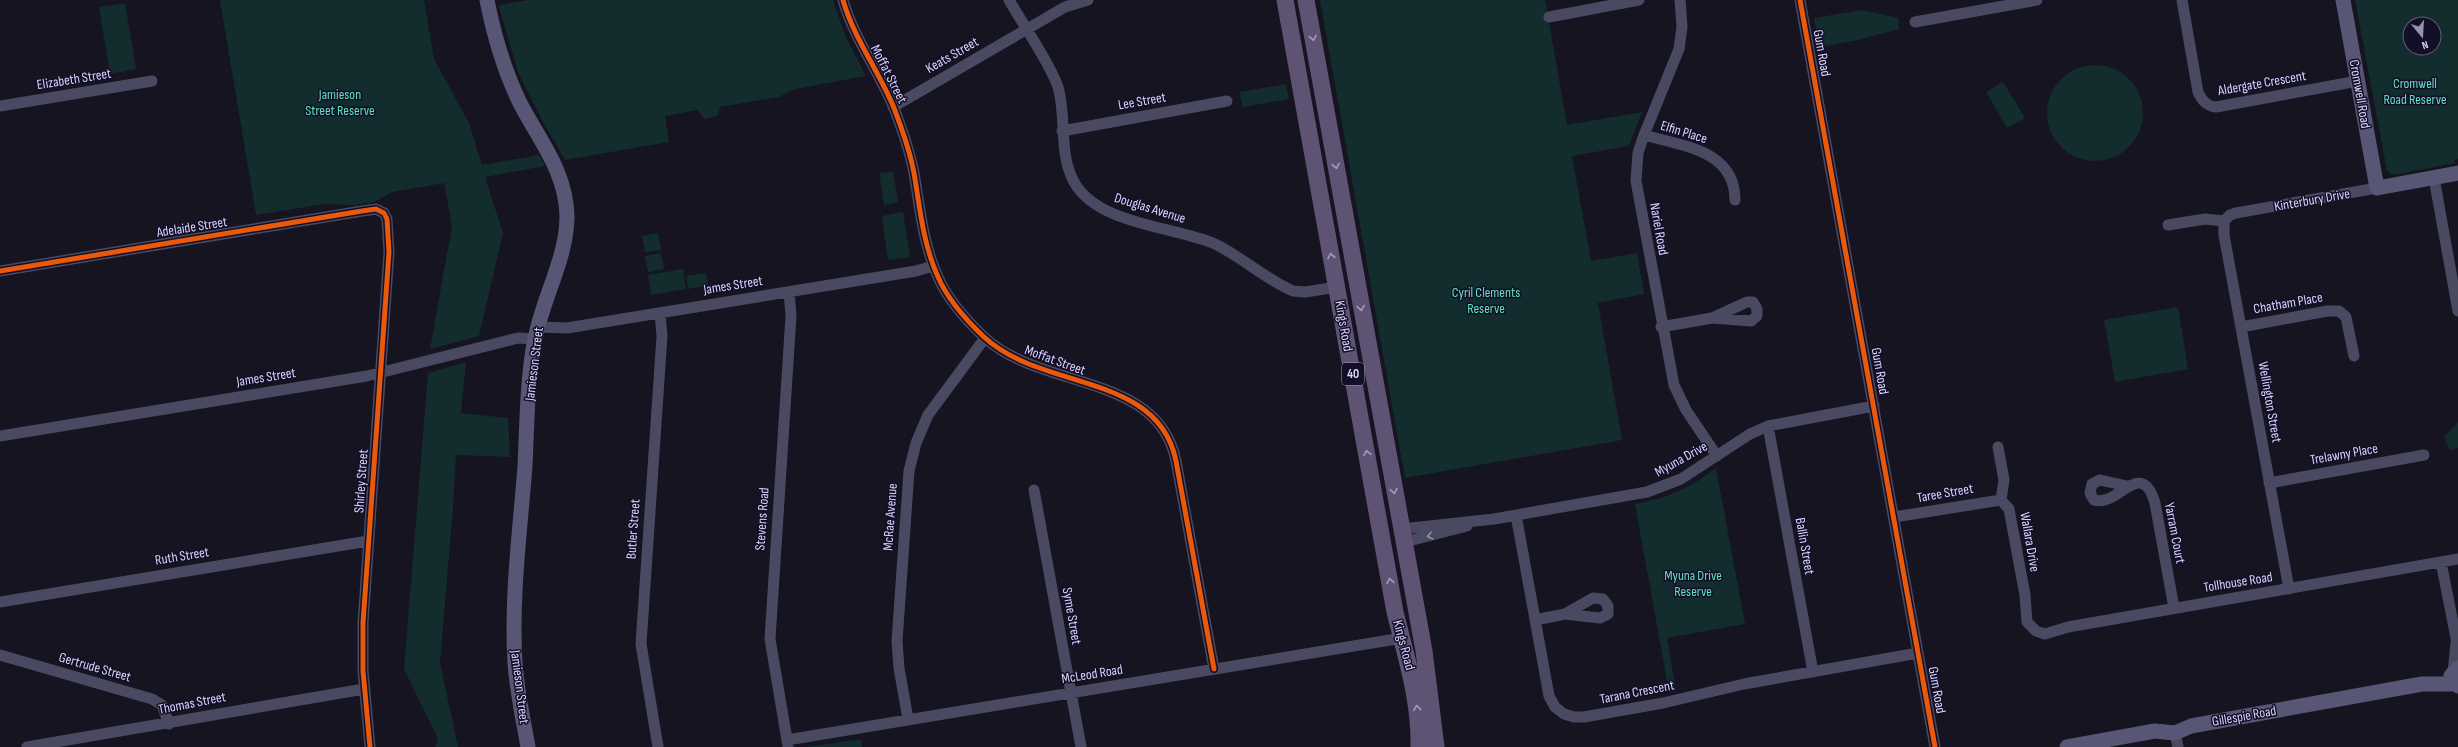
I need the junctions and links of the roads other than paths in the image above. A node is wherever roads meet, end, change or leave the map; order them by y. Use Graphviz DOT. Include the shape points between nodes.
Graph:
graph roads {
  1 [pos="487,0"];
  2 [pos="843,0"];
  3 [pos="1009,0"];
  4 [pos="1088,0"];
  5 [pos="1285,0"];
  6 [pos="1306,0"];
  7 [pos="1639,0"];
  8 [pos="1680,0"];
  9 [pos="1800,0"];
  10 [pos="2037,0"];
  11 [pos="2182,0"];
  12 [pos="2343,0"];
  13 [pos="1988,4"];
  14 [pos="1549,17"];
  15 [pos="1914,22"];
  16 [pos="1026,30"];
  17 [pos="152,81"];
  18 [pos="2358,81"];
  19 [pos="1227,101"];
  20 [pos="0,106"];
  21 [pos="893,107"];
  22 [pos="1062,130"];
  23 [pos="1644,135"];
  24 [pos="2458,173"];
  25 [pos="2434,178"];
  26 [pos="2377,188"];
  27 [pos="1735,200"];
  28 [pos="386,216"];
  29 [pos="2224,221"];
  30 [pos="2168,226"];
  31 [pos="933,266"];
  32 [pos="0,271"];
  33 [pos="1356,283"];
  34 [pos="1337,287"];
  35 [pos="789,292"];
  36 [pos="2458,311"];
  37 [pos="660,313"];
  38 [pos="1712,318"];
  39 [pos="1661,327"];
  40 [pos="2241,327"];
  41 [pos="536,333"];
  42 [pos="985,338"];
  43 [pos="2354,356"];
  44 [pos="381,372"];
  45 [pos="1874,406"];
  46 [pos="1768,426"];
  47 [pos="0,436"];
  48 [pos="1998,447"];
  49 [pos="1717,456"];
  50 [pos="2424,456"];
  51 [pos="2269,483"];
  52 [pos="2127,486"];
  53 [pos="1034,490"];
  54 [pos="2001,500"];
  55 [pos="1516,515"];
  56 [pos="1894,517"];
  57 [pos="1403,536"];
  58 [pos="368,541"];
  59 [pos="1383,541"];
  60 [pos="2458,559"];
  61 [pos="2441,562"];
  62 [pos="2288,589"];
  63 [pos="0,602"];
  64 [pos="2174,608"];
  65 [pos="1565,614"];
  66 [pos="1535,620"];
  67 [pos="2027,622"];
  68 [pos="1402,638"];
  69 [pos="2457,645"];
  70 [pos="1918,653"];
  71 [pos="0,654"];
  72 [pos="1214,669"];
  73 [pos="1813,672"];
  74 [pos="2456,680"];
  75 [pos="364,689"];
  76 [pos="1071,693"];
  77 [pos="908,719"];
  78 [pos="169,724"];
  79 [pos="2177,740"];
  80 [pos="787,743"];
  81 [pos="27,747"];
  82 [pos="370,747"];
  83 [pos="528,747"];
  84 [pos="658,747"];
  85 [pos="1081,747"];
  86 [pos="1419,747"];
  87 [pos="1436,747"];
  88 [pos="1935,747"];
  89 [pos="2067,747"];
  1 -- 41 [label="street, Jamieson Street" via="505,69 520,102 555,164 565,196 564,239"];
  2 -- 21 [label="street, Moffat Street" via="864,50"];
  3 -- 16 [label="street, Douglas Avenue"];
  4 -- 16 [label="street, Keats Street" via="1065,7"];
  34 -- 5 [label="main road, Kings Road / 40, one-way"];
  6 -- 33 [label="main road, Kings Road / 40, one-way"];
  7 -- 14 [label="street"];
  8 -- 23 [label="street, Nariel Road" via="1682,27 1679,49"];
  9 -- 45 [label="street, Gum Road"];
  10 -- 13 [label="street"];
  11 -- 18 [label="street, Aldergate Crescent" via="2198,92 2209,105 2216,107"];
  12 -- 18 [label="street, Cromwell Road"];
  13 -- 15 [label="street"];
  16 -- 21 [label="street, Keats Street"];
  16 -- 22 [label="street, Douglas Avenue" via="1058,88"];
  17 -- 20 [label="street, Elizabeth Street"];
  18 -- 26 [label="street, Cromwell Road"];
  19 -- 22 [label="street, Lee Street"];
  21 -- 31 [label="street, Moffat Street" via="913,170 923,228"];
  22 -- 34 [label="street, Douglas Avenue" via="1067,165 1075,183 1089,199 1104,210 1216,245 1292,291 1305,292"];
  23 -- 27 [label="street, Elfin Place" via="1694,149 1712,157 1732,178"];
  23 -- 39 [label="street, Nariel Road" via="1638,153 1636,182"];
  24 -- 25 [label="street, Kinterbury Drive"];
  25 -- 26 [label="street, Kinterbury Drive"];
  25 -- 36 [label="street"];
  26 -- 29 [label="street, Kinterbury Drive" via="2236,213"];
  28 -- 32 [label="street, Adelaide Street" via="378,210 362,211"];
  28 -- 44 [label="street, Shirley Street" via="389,252"];
  29 -- 30 [label="street" via="2205,219"];
  29 -- 40 [label="street, Wellington Street" via="2224,236"];
  31 -- 35 [label="street, James Street"];
  31 -- 42 [label="street, Moffat Street" via="953,302"];
  33 -- 34 [label="main road"];
  33 -- 57 [label="main road, Kings Road / 40, one-way"];
  59 -- 34 [label="main road, Kings Road / 40, one-way"];
  35 -- 37 [label="street, James Street"];
  35 -- 80 [label="street, Stevens Road" via="792,316 770,639"];
  37 -- 41 [label="street, James Street"];
  37 -- 84 [label="street, Butler Street" via="662,336 641,644"];
  38 -- 39 [label="street"];
  39 -- 49 [label="street, Nariel Road" via="1676,391"];
  40 -- 43 [label="street, Chatham Place" via="2327,311 2340,311 2346,317"];
  40 -- 51 [label="street, Wellington Street"];
  41 -- 44 [label="street, James Street"];
  41 -- 83 [label="street, Jamieson Street" via="514,621 516,677"];
  42 -- 72 [label="street, Moffat Street" via="1002,351 1030,366 1132,401 1148,412 1162,428 1174,455"];
  42 -- 77 [label="street, McRae Avenue" via="928,415 916,443 909,471 896,641"];
  44 -- 47 [label="street, James Street"];
  44 -- 58 [label="street, Shirley Street"];
  45 -- 46 [label="street, Myuna Drive"];
  45 -- 56 [label="street, Gum Road"];
  46 -- 49 [label="street, Myuna Drive" via="1750,434"];
  46 -- 73 [label="street, Ballin Street"];
  48 -- 54 [label="street, Wallara Drive" via="2004,480"];
  49 -- 55 [label="street, Myuna Drive" via="1681,479 1661,488"];
  50 -- 51 [label="street, Trelawny Place"];
  51 -- 62 [label="street, Wellington Street"];
  52 -- 64 [label="street, Yarram Court" via="2143,484 2152,493"];
  53 -- 76 [label="street, Syme Street"];
  54 -- 56 [label="street, Taree Street"];
  54 -- 67 [label="street, Wallara Drive" via="2009,509 2025,596"];
  55 -- 57 [label="street, Myuna Drive"];
  55 -- 66 [label="street, Tarana Crescent"];
  56 -- 70 [label="street, Gum Road"];
  57 -- 59 [label="main road"];
  57 -- 87 [label="main road, Kings Road / 40" via="1430,688"];
  58 -- 63 [label="street, Ruth Street"];
  58 -- 75 [label="street, Shirley Street" via="363,623"];
  68 -- 59 [label="main road, Kings Road / 40, one-way"];
  60 -- 61 [label="street, Tollhouse Road"];
  61 -- 62 [label="street, Tollhouse Road"];
  61 -- 69 [label="street"];
  62 -- 64 [label="street, Tollhouse Road"];
  64 -- 67 [label="street, Tollhouse Road" via="2068,626 2045,634 2036,631"];
  65 -- 66 [label="street"];
  66 -- 73 [label="street, Tarana Crescent" via="1550,696 1559,710 1574,717 1663,703 1744,684"];
  68 -- 72 [label="street, McLeod Road"];
  86 -- 68 [label="main road, Kings Road / 40, one-way" via="1415,695 1410,664"];
  69 -- 74 [label="street"];
  70 -- 73 [label="street, Tarana Crescent"];
  70 -- 88 [label="street, Gum Road"];
  71 -- 78 [label="street, Gertrude Street" via="152,699 162,705"];
  72 -- 76 [label="street, McLeod Road"];
  74 -- 79 [label="street, Gillespie Road" via="2191,726"];
  75 -- 78 [label="street, Thomas Street" via="252,707"];
  75 -- 82 [label="street, Shirley Street"];
  76 -- 77 [label="street, McLeod Road"];
  76 -- 85 [label="street, Syme Street"];
  77 -- 80 [label="street, McLeod Road"];
  78 -- 81 [label="street, Thomas Street"];
  79 -- 89 [label="street, Gillespie Road" via="2155,731"];
}
